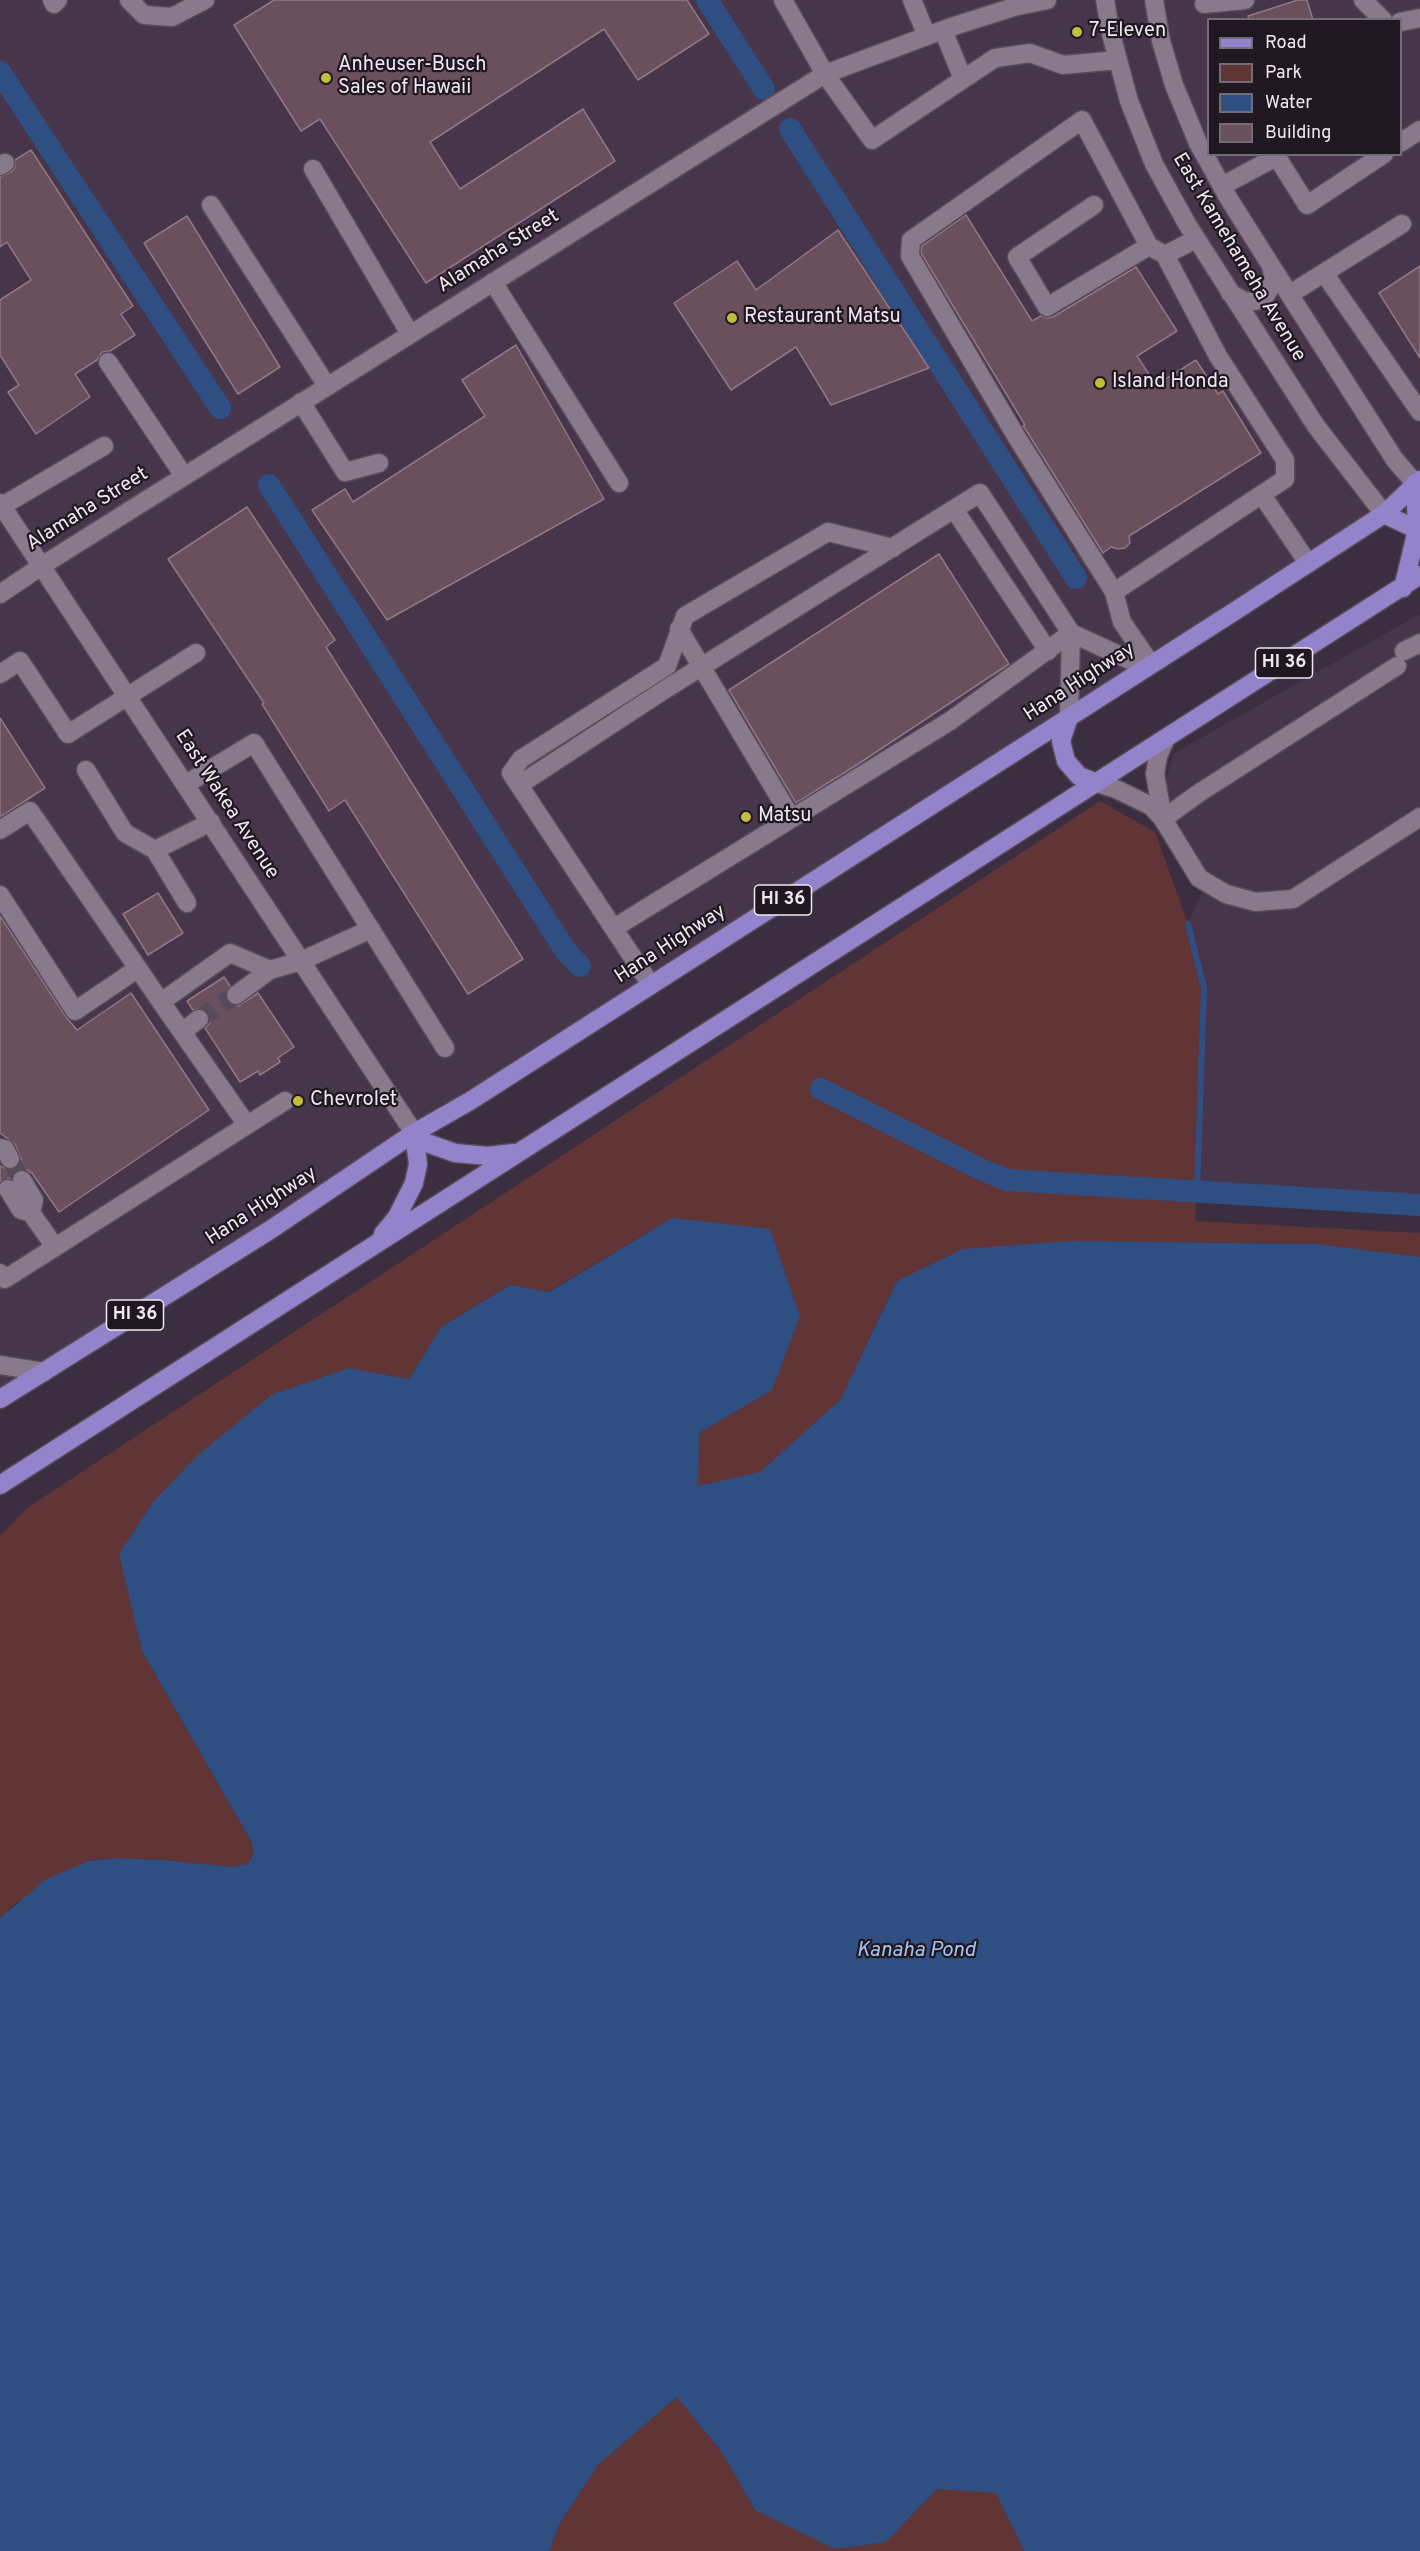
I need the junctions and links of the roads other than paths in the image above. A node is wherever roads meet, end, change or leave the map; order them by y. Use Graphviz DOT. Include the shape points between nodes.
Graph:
graph roads {
  1 [pos="52,0"];
  2 [pos="58,0"];
  3 [pos="129,0"];
  4 [pos="205,0"];
  5 [pos="783,0"];
  6 [pos="912,0"];
  7 [pos="1047,0"];
  8 [pos="1105,0"];
  9 [pos="1154,0"];
  10 [pos="1245,0"];
  11 [pos="1363,0"];
  12 [pos="1203,2"];
  13 [pos="1208,18"];
  14 [pos="1381,18"];
  15 [pos="1420,18"];
  16 [pos="1402,22"];
  17 [pos="940,31"];
  18 [pos="1118,60"];
  19 [pos="825,74"];
  20 [pos="963,79"];
  21 [pos="1420,130"];
  22 [pos="1402,142"];
  23 [pos="1275,156"];
  24 [pos="1381,156"];
  25 [pos="313,169"];
  26 [pos="1222,186"];
  27 [pos="211,205"];
  28 [pos="1094,205"];
  29 [pos="1402,224"];
  30 [pos="1196,239"];
  31 [pos="1157,250"];
  32 [pos="1270,264"];
  33 [pos="1324,273"];
  34 [pos="493,282"];
  35 [pos="1230,293"];
  36 [pos="1290,294"];
  37 [pos="410,334"];
  38 [pos="108,362"];
  39 [pos="327,386"];
  40 [pos="301,402"];
  41 [pos="1420,412"];
  42 [pos="104,446"];
  43 [pos="379,463"];
  44 [pos="184,476"];
  45 [pos="619,483"];
  46 [pos="1418,484"];
  47 [pos="1262,495"];
  48 [pos="1,504"];
  49 [pos="954,509"];
  50 [pos="1384,514"];
  51 [pos="1419,530"];
  52 [pos="893,548"];
  53 [pos="1308,563"];
  54 [pos="43,565"];
  55 [pos="1420,575"];
  56 [pos="1403,588"];
  57 [pos="1114,592"];
  58 [pos="0,594"];
  59 [pos="679,629"];
  60 [pos="1071,633"];
  61 [pos="1048,651"];
  62 [pos="196,653"];
  63 [pos="1407,653"];
  64 [pos="1148,666"];
  65 [pos="701,667"];
  66 [pos="0,674"];
  67 [pos="129,696"];
  68 [pos="1069,717"];
  69 [pos="1165,740"];
  70 [pos="87,770"];
  71 [pos="1097,783"];
  72 [pos="186,784"];
  73 [pos="519,785"];
  74 [pos="791,817"];
  75 [pos="1420,817"];
  76 [pos="1163,819"];
  77 [pos="211,822"];
  78 [pos="0,830"];
  79 [pos="155,850"];
  80 [pos="0,895"];
  81 [pos="187,903"];
  82 [pos="614,928"];
  83 [pos="371,929"];
  84 [pos="301,961"];
  85 [pos="137,969"];
  86 [pos="270,970"];
  87 [pos="651,985"];
  88 [pos="236,995"];
  89 [pos="161,1002"];
  90 [pos="199,1019"];
  91 [pos="182,1032"];
  92 [pos="445,1048"];
  93 [pos="285,1101"];
  94 [pos="247,1125"];
  95 [pos="414,1133"];
  96 [pos="520,1152"];
  97 [pos="15,1185"];
  98 [pos="55,1247"];
  99 [pos="372,1247"];
  100 [pos="0,1274"];
  101 [pos="0,1365"];
  102 [pos="44,1372"];
  103 [pos="0,1399"];
  104 [pos="4,1484"];
  1 -- 2 [label="street"];
  3 -- 4 [label="street" via="144,15 172,17"];
  5 -- 19 [label="street"];
  6 -- 17 [label="street"];
  7 -- 17 [label="street, Alamaha Street"];
  8 -- 18 [label="street, East Kamehameha Avenue"];
  9 -- 26 [label="street, East Kamehameha Avenue" via="1161,41 1184,112"];
  10 -- 12 [label="street"];
  11 -- 14 [label="street"];
  12 -- 13 [label="street"];
  15 -- 16 [label="street"];
  17 -- 19 [label="street, Alamaha Street"];
  17 -- 20 [label="street"];
  18 -- 20 [label="street" via="1063,65 1030,53 995,58"];
  18 -- 30 [label="street, East Kamehameha Avenue" via="1154,164"];
  19 -- 20 [label="street" via="872,140"];
  19 -- 34 [label="street, Alamaha Street"];
  21 -- 22 [label="street"];
  23 -- 24 [label="street" via="1307,206"];
  23 -- 26 [label="street"];
  25 -- 37 [label="street"];
  26 -- 32 [label="street, East Kamehameha Avenue"];
  27 -- 39 [label="street"];
  28 -- 31 [label="street" via="1017,257 1047,307"];
  29 -- 33 [label="street"];
  30 -- 31 [label="street"];
  30 -- 35 [label="street, East Kamehameha Avenue"];
  31 -- 47 [label="street" via="1218,356 1285,460 1285,479"];
  31 -- 57 [label="street" via="1082,120 910,240 910,256"];
  32 -- 35 [label="street" via="1274,281 1265,296 1246,302"];
  32 -- 36 [label="street, East Kamehameha Avenue"];
  33 -- 36 [label="street"];
  33 -- 41 [label="street"];
  34 -- 37 [label="street, Alamaha Street"];
  34 -- 45 [label="street"];
  35 -- 50 [label="street, East Kamehameha Avenue" via="1316,426"];
  36 -- 46 [label="street, East Kamehameha Avenue" via="1395,460"];
  37 -- 39 [label="street, Alamaha Street"];
  38 -- 44 [label="street"];
  39 -- 40 [label="street, Alamaha Street"];
  40 -- 43 [label="street" via="345,472"];
  40 -- 44 [label="street, Alamaha Street"];
  42 -- 48 [label="street"];
  44 -- 54 [label="street, Alamaha Street"];
  46 -- 50 [label="main road, Hana Highway / HI 36"];
  46 -- 51 [label="main road"];
  47 -- 53 [label="street"];
  47 -- 57 [label="street"];
  48 -- 54 [label="street, East Wakea Avenue"];
  49 -- 52 [label="street"];
  49 -- 60 [label="street" via="980,494"];
  49 -- 61 [label="street"];
  50 -- 51 [label="main road"];
  50 -- 53 [label="main road, Hana Highway / HI 36"];
  51 -- 56 [label="main road"];
  52 -- 59 [label="street" via="828,532 685,616"];
  52 -- 65 [label="street"];
  53 -- 64 [label="main road, Hana Highway / HI 36"];
  54 -- 58 [label="street, Alamaha Street"];
  54 -- 67 [label="street, East Wakea Avenue"];
  55 -- 56 [label="main road, HI 36"];
  56 -- 69 [label="main road, HI 36"];
  57 -- 64 [label="street" via="1122,622"];
  59 -- 65 [label="street"];
  59 -- 73 [label="street" via="667,666 521,759 511,773"];
  60 -- 61 [label="street"];
  60 -- 64 [label="street"];
  60 -- 68 [label="street"];
  61 -- 74 [label="street" via="950,721"];
  62 -- 67 [label="street"];
  63 -- 76 [label="street"];
  64 -- 68 [label="main road, Hana Highway / HI 36"];
  65 -- 73 [label="street"];
  65 -- 74 [label="street"];
  66 -- 67 [label="street" via="21,661 68,734"];
  67 -- 72 [label="street, East Wakea Avenue"];
  68 -- 71 [label="main road" via="1061,741 1066,760 1079,776"];
  68 -- 87 [label="main road, Hana Highway / HI 36"];
  69 -- 71 [label="main road, HI 36"];
  69 -- 76 [label="street" via="1155,774"];
  70 -- 79 [label="street" via="125,832"];
  71 -- 76 [label="street" via="1151,806"];
  71 -- 96 [label="main road, HI 36"];
  72 -- 77 [label="street, East Wakea Avenue"];
  72 -- 83 [label="street" via="254,743"];
  73 -- 82 [label="street"];
  74 -- 82 [label="street"];
  75 -- 76 [label="street" via="1293,899 1256,902 1226,894 1199,878"];
  77 -- 79 [label="street"];
  77 -- 84 [label="street, East Wakea Avenue"];
  78 -- 85 [label="street" via="30,811"];
  79 -- 81 [label="street"];
  80 -- 85 [label="street" via="75,1011"];
  82 -- 87 [label="street"];
  83 -- 84 [label="street"];
  83 -- 92 [label="street"];
  84 -- 86 [label="street"];
  84 -- 95 [label="street, East Wakea Avenue"];
  85 -- 89 [label="street"];
  86 -- 88 [label="street"];
  86 -- 89 [label="street" via="230,953"];
  87 -- 95 [label="main road, Hana Highway / HI 36"];
  89 -- 91 [label="street"];
  90 -- 91 [label="street"];
  91 -- 94 [label="street"];
  93 -- 94 [label="street"];
  94 -- 98 [label="street"];
  95 -- 96 [label="main road, HI 36" via="424,1142 455,1153 488,1156"];
  95 -- 99 [label="main road, HI 36" via="418,1164 414,1183 397,1217"];
  95 -- 102 [label="main road, Hana Highway / HI 36" via="270,1230"];
  96 -- 99 [label="main road, HI 36"];
  97 -- 98 [label="street" via="34,1200 31,1213"];
  98 -- 100 [label="street" via="5,1279"];
  99 -- 104 [label="main road, HI 36"];
  101 -- 102 [label="street"];
  102 -- 103 [label="main road, Hana Highway / HI 36"];
}
